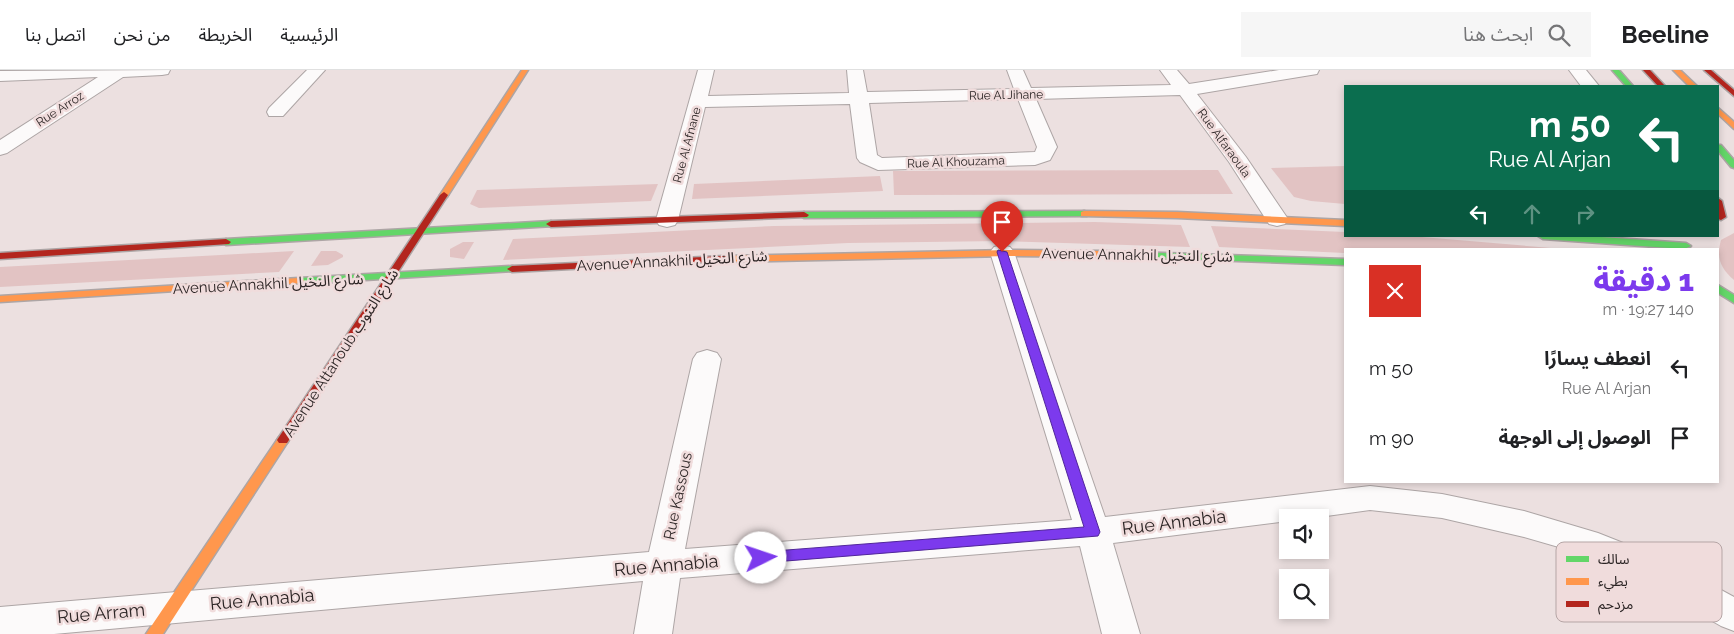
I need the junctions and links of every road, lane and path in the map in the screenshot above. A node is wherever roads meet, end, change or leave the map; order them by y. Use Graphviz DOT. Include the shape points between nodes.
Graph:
graph roads {
  1 [pos="162,70"];
  2 [pos="317,70"];
  3 [pos="525,70"];
  4 [pos="706,70"];
  5 [pos="855,70"];
  6 [pos="1016,70"];
  7 [pos="1168,70"];
  8 [pos="1311,70"];
  9 [pos="1577,70"];
  10 [pos="1615,70"];
  11 [pos="1646,70"];
  12 [pos="1676,70"];
  13 [pos="1707,70"];
  14 [pos="119,71"];
  15 [pos="0,76"];
  16 [pos="1589,85"];
  17 [pos="1629,85"];
  18 [pos="1661,85"];
  19 [pos="1692,85"];
  20 [pos="1186,90"];
  21 [pos="1027,94"];
  22 [pos="1734,94"];
  23 [pos="857,98"];
  24 [pos="699,102"];
  25 [pos="1719,111"];
  26 [pos="276,112"];
  27 [pos="1734,127"];
  28 [pos="1719,148"];
  29 [pos="0,149"];
  30 [pos="1734,165"];
  31 [pos="1734,216"];
  32 [pos="1719,218"];
  33 [pos="1277,219"];
  34 [pos="667,220"];
  35 [pos="1344,223"];
  36 [pos="420,232"];
  37 [pos="1561,237"];
  38 [pos="1687,244"];
  39 [pos="1002,252"];
  40 [pos="0,256"];
  41 [pos="1344,262"];
  42 [pos="390,277"];
  43 [pos="0,299"];
  44 [pos="707,359"];
  45 [pos="1093,532"];
  46 [pos="1586,542"];
  47 [pos="664,565"];
  48 [pos="1722,608"];
  49 [pos="1734,615"];
  50 [pos="164,620"];
  51 [pos="0,623"];
  52 [pos="653,634"];
  53 [pos="1121,634"];
  1 -- 14 [label="street"];
  2 -- 26 [label="street"];
  3 -- 36 [label="main road, Avenue Attanoub شارع التنوب"];
  4 -- 24 [label="street, Rue Al Afnane"];
  5 -- 23 [label="street"];
  6 -- 21 [label="street"];
  7 -- 20 [label="street, Rue Alfaraoula"];
  8 -- 20 [label="street, Rue Al Jihane"];
  9 -- 16 [label="street"];
  10 -- 17 [label="main road"];
  11 -- 18 [label="main road"];
  12 -- 19 [label="main road"];
  13 -- 22 [label="main road"];
  14 -- 15 [label="street"];
  14 -- 29 [label="street, Rue Arroz"];
  20 -- 21 [label="street, Rue Al Jihane"];
  20 -- 33 [label="street, Rue Alfaraoula"];
  21 -- 23 [label="street, Rue Al Jihane"];
  21 -- 23 [label="street, Rue Al Khouzama" via="1047,147 1043,156 1035,159 878,164 867,158"];
  23 -- 24 [label="street, Rue Al Jihane"];
  24 -- 34 [label="street, Rue Al Afnane"];
  25 -- 27 [label="main road"];
  28 -- 30 [label="main road"];
  31 -- 32 [label="main road"];
  33 -- 34 [label="main road" via="1189,215 918,213"];
  33 -- 35 [label="main road"];
  34 -- 36 [label="main road"];
  36 -- 40 [label="main road"];
  36 -- 42 [label="main road, Avenue Attanoub شارع التنوب"];
  37 -- 38 [label="main road"];
  39 -- 41 [label="main road, Avenue Annakhil شارع النخيل"];
  39 -- 42 [label="main road, Avenue Annakhil شارع النخيل" via="753,257"];
  39 -- 45 [label="street"];
  42 -- 43 [label="main road, Avenue Annakhil شارع النخيل"];
  42 -- 50 [label="main road, Avenue Attanoub شارع التنوب"];
  44 -- 47 [label="street, Rue Kassous"];
  45 -- 46 [label="street, Rue Annabia" via="1370,498 1442,506"];
  45 -- 47 [label="street, Rue Annabia"];
  45 -- 53 [label="street"];
  47 -- 50 [label="street, Rue Annabia"];
  47 -- 52 [label="street, Rue Kassous"];
  48 -- 49 [label="street, Rue Annabia"];
  50 -- 51 [label="street, Rue Arram"];
}
